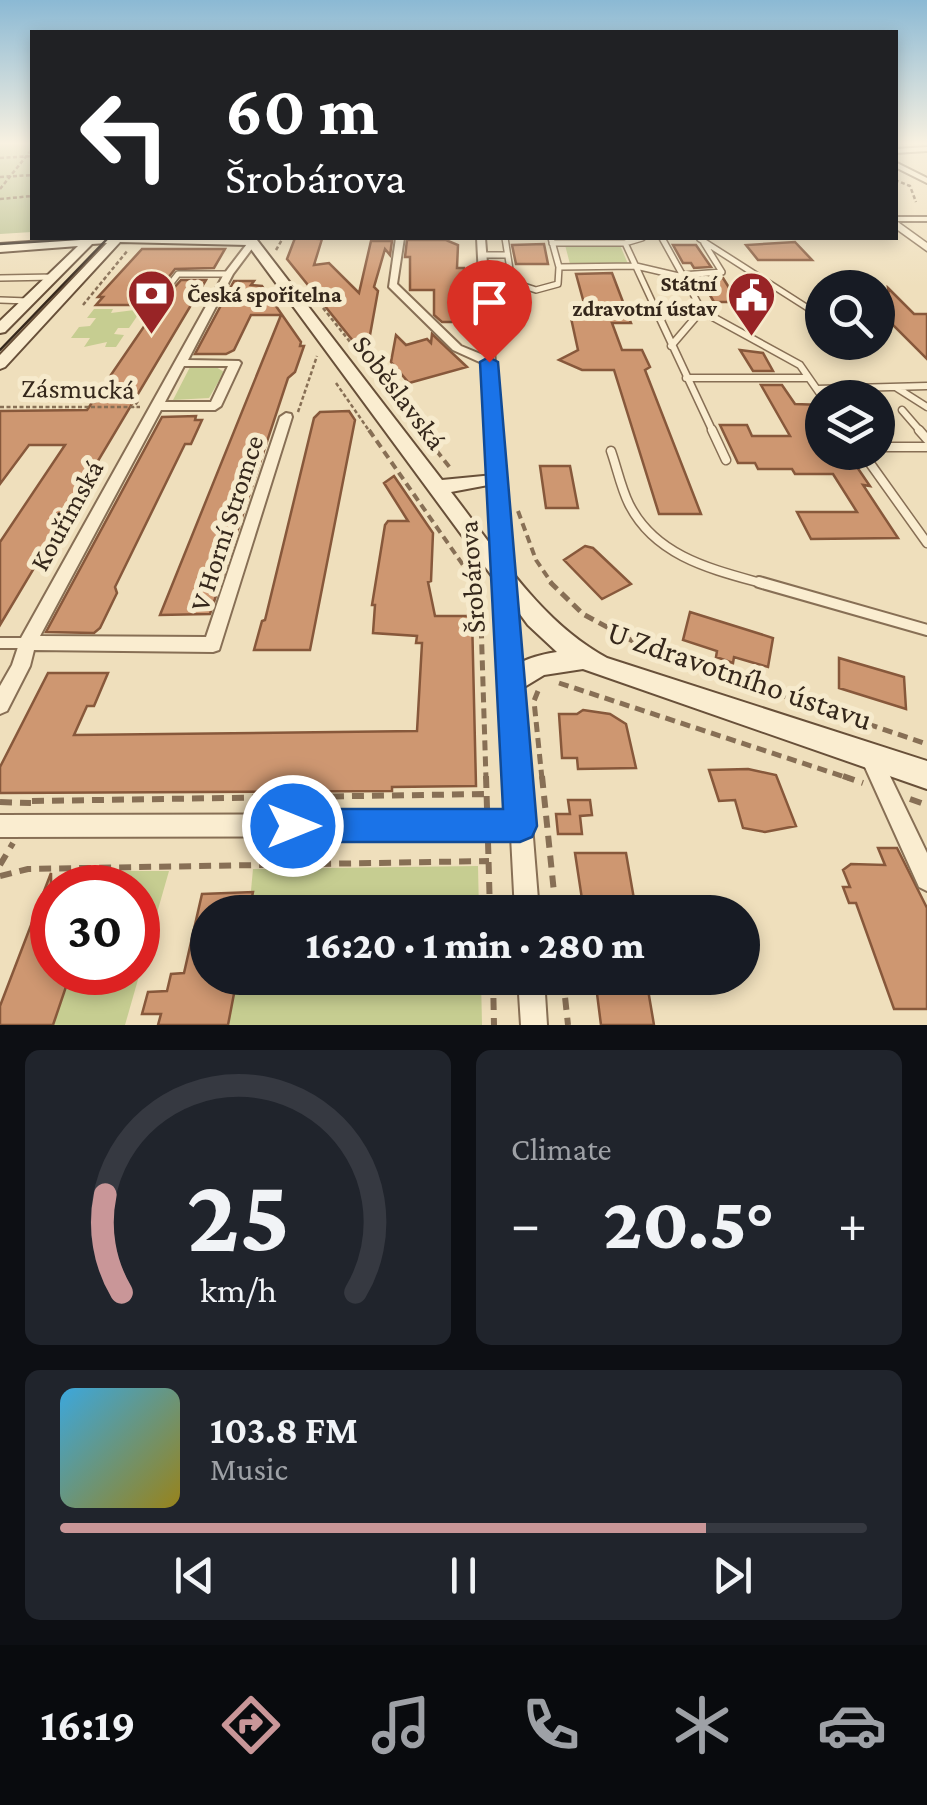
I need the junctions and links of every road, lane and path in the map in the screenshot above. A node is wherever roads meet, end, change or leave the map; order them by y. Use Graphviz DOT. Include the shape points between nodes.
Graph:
graph roads {
  1 [pos="911,190"];
  2 [pos="30,196"];
  3 [pos="0,198"];
  4 [pos="916,202"];
  5 [pos="927,218"];
  6 [pos="898,221"];
  7 [pos="898,224"];
  8 [pos="30,237"];
  9 [pos="0,239"];
  10 [pos="90,240"];
  11 [pos="115,240"];
  12 [pos="251,240"];
  13 [pos="281,240"];
  14 [pos="400,240"];
  15 [pos="481,240"];
  16 [pos="506,240"];
  17 [pos="552,240"];
  18 [pos="634,240"];
  19 [pos="663,240"];
  20 [pos="699,240"];
  21 [pos="701,240"];
  22 [pos="625,242"];
  23 [pos="134,243"];
  24 [pos="0,248"];
  25 [pos="927,248"];
  26 [pos="276,250"];
  27 [pos="508,254"];
  28 [pos="482,255"];
  29 [pos="187,262"];
  30 [pos="636,266"];
  31 [pos="559,267"];
  32 [pos="178,274"];
  33 [pos="229,274"];
  34 [pos="682,276"];
  35 [pos="54,277"];
  36 [pos="0,278"];
  37 [pos="0,300"];
  38 [pos="28,300"];
  39 [pos="158,300"];
  40 [pos="83,305"];
  41 [pos="805,306"];
  42 [pos="324,309"];
  43 [pos="701,311"];
  44 [pos="0,329"];
  45 [pos="671,346"];
  46 [pos="489,362"];
  47 [pos="180,363"];
  48 [pos="0,364"];
  49 [pos="686,378"];
  50 [pos="809,378"];
  51 [pos="927,386"];
  52 [pos="895,387"];
  53 [pos="83,395"];
  54 [pos="0,407"];
  55 [pos="927,407"];
  56 [pos="134,408"];
  57 [pos="155,408"];
  58 [pos="902,410"];
  59 [pos="294,414"];
  60 [pos="927,443"];
  61 [pos="895,446"];
  62 [pos="610,451"];
  63 [pos="726,460"];
  64 [pos="875,470"];
  65 [pos="497,478"];
  66 [pos="445,480"];
  67 [pos="518,511"];
  68 [pos="927,544"];
  69 [pos="504,575"];
  70 [pos="927,630"];
  71 [pos="0,643"];
  72 [pos="27,643"];
  73 [pos="583,659"];
  74 [pos="511,684"];
  75 [pos="0,705"];
  76 [pos="927,744"];
  77 [pos="870,756"];
  78 [pos="927,774"];
  79 [pos="886,791"];
  80 [pos="487,794"];
  81 [pos="32,801"];
  82 [pos="927,805"];
  83 [pos="0,826"];
  84 [pos="488,826"];
  85 [pos="520,826"];
  86 [pos="488,862"];
  87 [pos="0,876"];
  88 [pos="927,879"];
  89 [pos="489,895"];
  90 [pos="525,895"];
  91 [pos="554,895"];
  92 [pos="493,995"];
  93 [pos="532,995"];
  94 [pos="565,995"];
  95 [pos="494,1025"];
  96 [pos="534,1025"];
  97 [pos="568,1025"];
  1 -- 4 [label="path"];
  2 -- 3 [label="path"];
  5 -- 6 [label="street"];
  7 -- 25 [label="street"];
  8 -- 9 [label="main road"];
  10 -- 24 [label="main road"];
  10 -- 35 [label="main road"];
  11 -- 48 [label="main road"];
  12 -- 33 [label="street, Kouřimská"];
  12 -- 66 [label="main road, Soběslavská"];
  13 -- 26 [label="path"];
  14 -- 46 [label="street" via="392,285 457,348"];
  15 -- 28 [label="street, Šrobárova"];
  16 -- 27 [label="lane"];
  17 -- 22 [label="lane"];
  17 -- 31 [label="lane"];
  18 -- 22 [label="lane"];
  19 -- 34 [label="lane"];
  20 -- 34 [label="lane" via="722,272"];
  21 -- 41 [label="lane"];
  22 -- 30 [label="lane"];
  23 -- 40 [label="path"];
  27 -- 28 [label="lane"];
  27 -- 31 [label="lane" via="512,282 524,288 556,286"];
  28 -- 46 [label="street, Šrobárova"];
  29 -- 32 [label="lane"];
  30 -- 31 [label="lane"];
  30 -- 34 [label="lane"];
  30 -- 45 [label="lane"];
  32 -- 33 [label="lane"];
  32 -- 39 [label="lane"];
  33 -- 47 [label="street, Kouřimská"];
  34 -- 43 [label="lane"];
  35 -- 36 [label="lane"];
  35 -- 38 [label="main road"];
  37 -- 38 [label="lane"];
  38 -- 44 [label="main road"];
  42 -- 66 [label="path"];
  43 -- 45 [label="lane"];
  43 -- 50 [label="lane" via="800,365"];
  45 -- 49 [label="lane"];
  46 -- 65 [label="street, Šrobárova"];
  47 -- 57 [label="street, Kouřimská"];
  47 -- 57 [label="street" via="235,363 215,406"];
  49 -- 50 [label="lane"];
  49 -- 63 [label="lane"];
  51 -- 52 [label="lane"];
  52 -- 55 [label="lane"];
  53 -- 56 [label="path" via="89,402 138,401"];
  54 -- 56 [label="path, Zásmucká"];
  56 -- 57 [label="path, Zásmucká"];
  57 -- 72 [label="street, Kouřimská"];
  58 -- 60 [label="lane"];
  59 -- 72 [label="street, V Horní Stromce" via="214,645"];
  59 -- 80 [label="path" via="317,356 480,589"];
  60 -- 61 [label="lane"];
  62 -- 70 [label="lane" via="647,530 688,562"];
  64 -- 68 [label="lane"];
  65 -- 66 [label="main road" via="468,485"];
  65 -- 69 [label="street, Šrobárova"];
  66 -- 69 [label="main road, Soběslavská"];
  67 -- 76 [label="path" via="525,545 544,576 604,628 650,652"];
  69 -- 73 [label="main road, U Zdravotního ústavu" via="551,634"];
  69 -- 74 [label="street, Šrobárova"];
  71 -- 72 [label="lane"];
  72 -- 75 [label="street, Kouřimská"];
  73 -- 74 [label="main road" via="539,665"];
  73 -- 77 [label="main road, U Zdravotního ústavu"];
  74 -- 85 [label="street, Šrobárova"];
  77 -- 78 [label="main road, U Zdravotního ústavu"];
  77 -- 79 [label="street"];
  79 -- 82 [label="path"];
  79 -- 88 [label="street"];
  79 -- 91 [label="path" via="548,681 534,701"];
  80 -- 81 [label="path"];
  80 -- 84 [label="path"];
  83 -- 84 [label="street"];
  84 -- 85 [label="street"];
  84 -- 86 [label="path"];
  85 -- 90 [label="street, Šrobárova"];
  86 -- 87 [label="path" via="28,869"];
  86 -- 89 [label="path"];
  92 -- 95 [label="path"];
  93 -- 96 [label="street"];
  94 -- 97 [label="path"];
}
